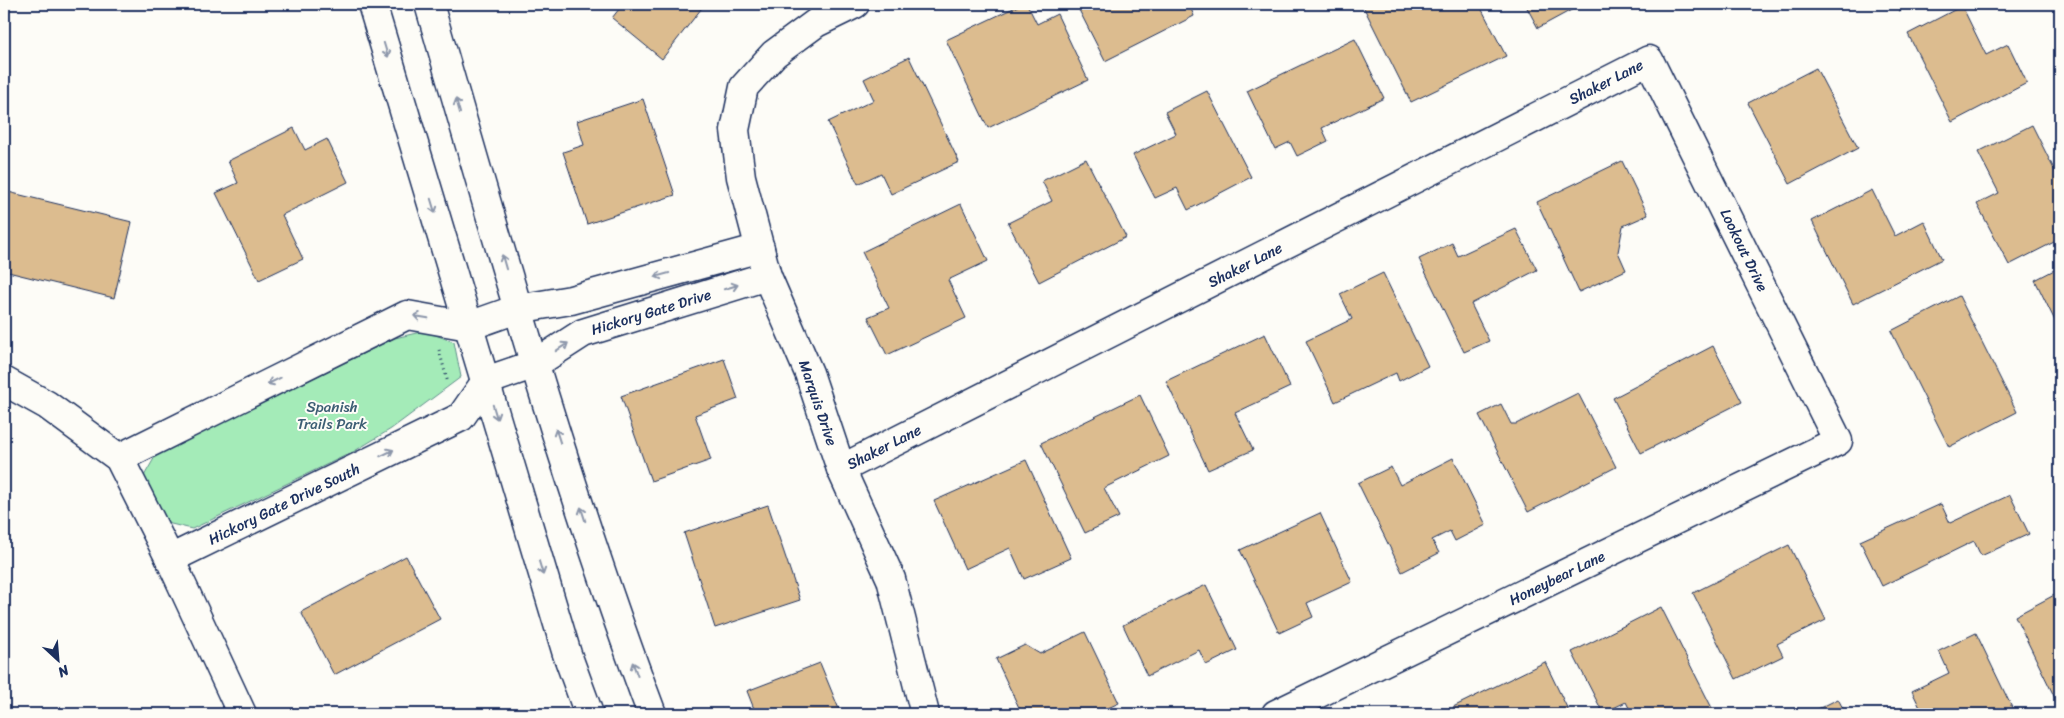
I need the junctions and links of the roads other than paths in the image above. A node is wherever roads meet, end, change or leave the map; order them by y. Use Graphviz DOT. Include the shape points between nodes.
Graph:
graph roads {
  1 [pos="372,4"];
  2 [pos="429,4"];
  3 [pos="855,4"];
  4 [pos="1650,60"];
  5 [pos="760,248"];
  6 [pos="767,276"];
  7 [pos="517,309"];
  8 [pos="469,326"];
  9 [pos="535,364"];
  10 [pos="4,381"];
  11 [pos="486,381"];
  12 [pos="1838,441"];
  13 [pos="119,458"];
  14 [pos="841,469"];
  15 [pos="170,559"];
  16 [pos="242,714"];
  17 [pos="589,714"];
  18 [pos="652,714"];
  19 [pos="925,714"];
  20 [pos="1276,714"];
  1 -- 8 [label="street, one-way"];
  7 -- 2 [label="street, one-way"];
  3 -- 5 [label="street, Marquis Drive" via="816,23 774,54 744,87 735,130 742,177"];
  4 -- 12 [label="street, Lookout Drive"];
  4 -- 14 [label="street, Shaker Lane"];
  5 -- 6 [label="street, Marquis Drive"];
  5 -- 7 [label="street, Hickory Gate Drive, one-way" via="571,300"];
  9 -- 6 [label="street, Hickory Gate Drive, one-way" via="583,333"];
  6 -- 14 [label="street, Marquis Drive" via="809,373"];
  7 -- 8 [label="street, Hickory Gate Drive"];
  7 -- 9 [label="street"];
  8 -- 11 [label="street"];
  8 -- 13 [label="street, one-way" via="407,315"];
  9 -- 11 [label="street, Hickory Gate Drive"];
  18 -- 9 [label="street, one-way" via="621,632"];
  10 -- 13 [label="street" via="48,404"];
  15 -- 11 [label="street, Hickory Gate Drive South, one-way" via="461,417"];
  11 -- 17 [label="street, one-way" via="567,654"];
  12 -- 20 [label="street, Honeybear Lane"];
  13 -- 15 [label="street"];
  14 -- 19 [label="street, Marquis Drive" via="891,579"];
  15 -- 16 [label="street"];
}
